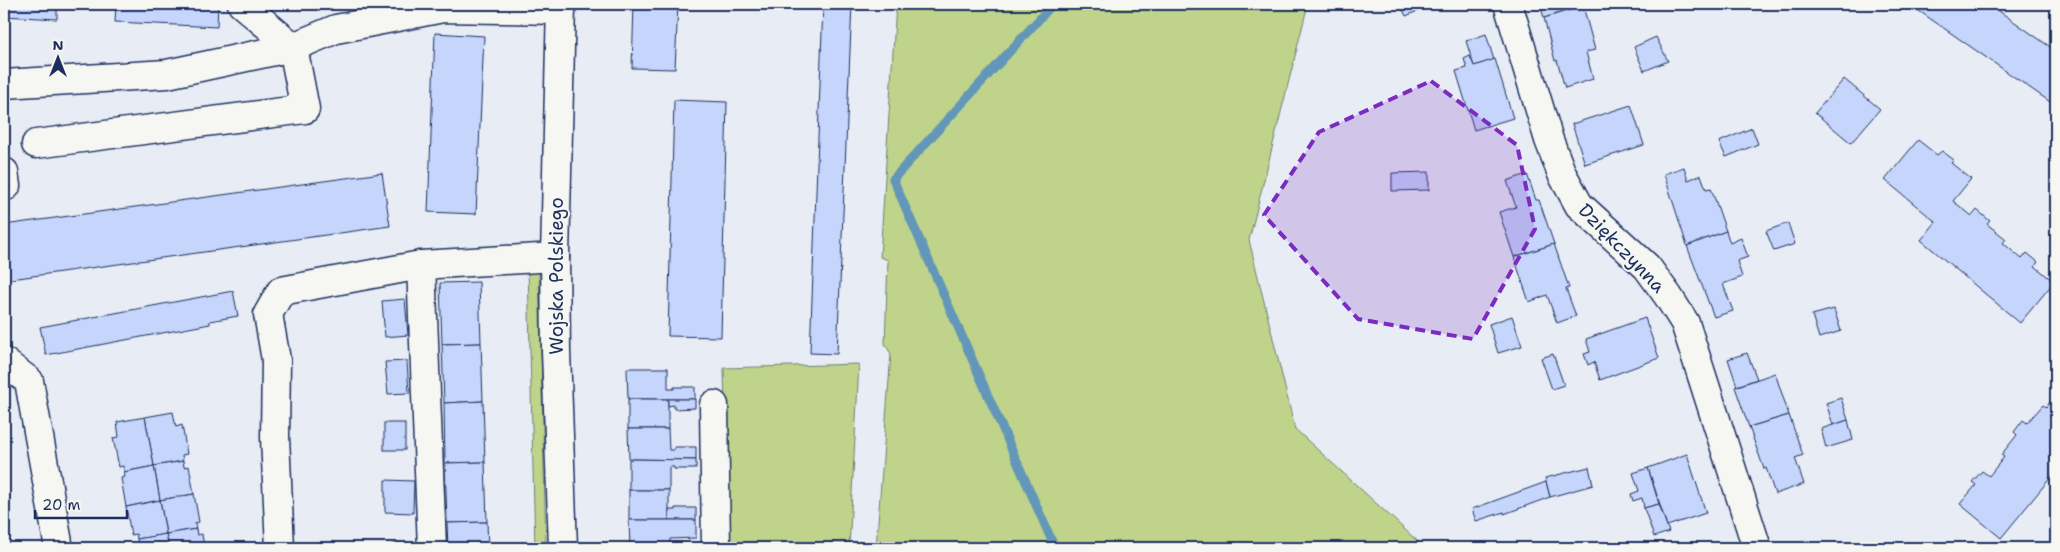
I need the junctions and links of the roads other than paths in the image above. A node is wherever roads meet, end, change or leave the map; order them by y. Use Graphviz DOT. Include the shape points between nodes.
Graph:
graph roads {
  1 [pos="242,4"];
  2 [pos="1508,4"];
  3 [pos="443,6"];
  4 [pos="561,7"];
  5 [pos="293,47"];
  6 [pos="4,84"];
  7 [pos="36,144"];
  8 [pos="555,257"];
  9 [pos="421,265"];
  10 [pos="4,362"];
  11 [pos="714,404"];
  12 [pos="59,548"];
  13 [pos="280,548"];
  14 [pos="432,548"];
  15 [pos="563,548"];
  16 [pos="716,548"];
  17 [pos="1757,548"];
  1 -- 5 [label="street"];
  2 -- 17 [label="street, Dziękczynna" via="1549,140 1579,205 1647,267 1684,322"];
  3 -- 4 [label="street"];
  3 -- 5 [label="street" via="336,29"];
  4 -- 8 [label="street, Wojska Polskiego"];
  5 -- 6 [label="street" via="167,74"];
  5 -- 7 [label="street" via="304,109"];
  8 -- 9 [label="street"];
  8 -- 15 [label="street, Wojska Polskiego"];
  9 -- 13 [label="street" via="281,291 268,314 276,360 275,437"];
  9 -- 14 [label="street"];
  10 -- 12 [label="street" via="29,381"];
  11 -- 16 [label="street"];
}
